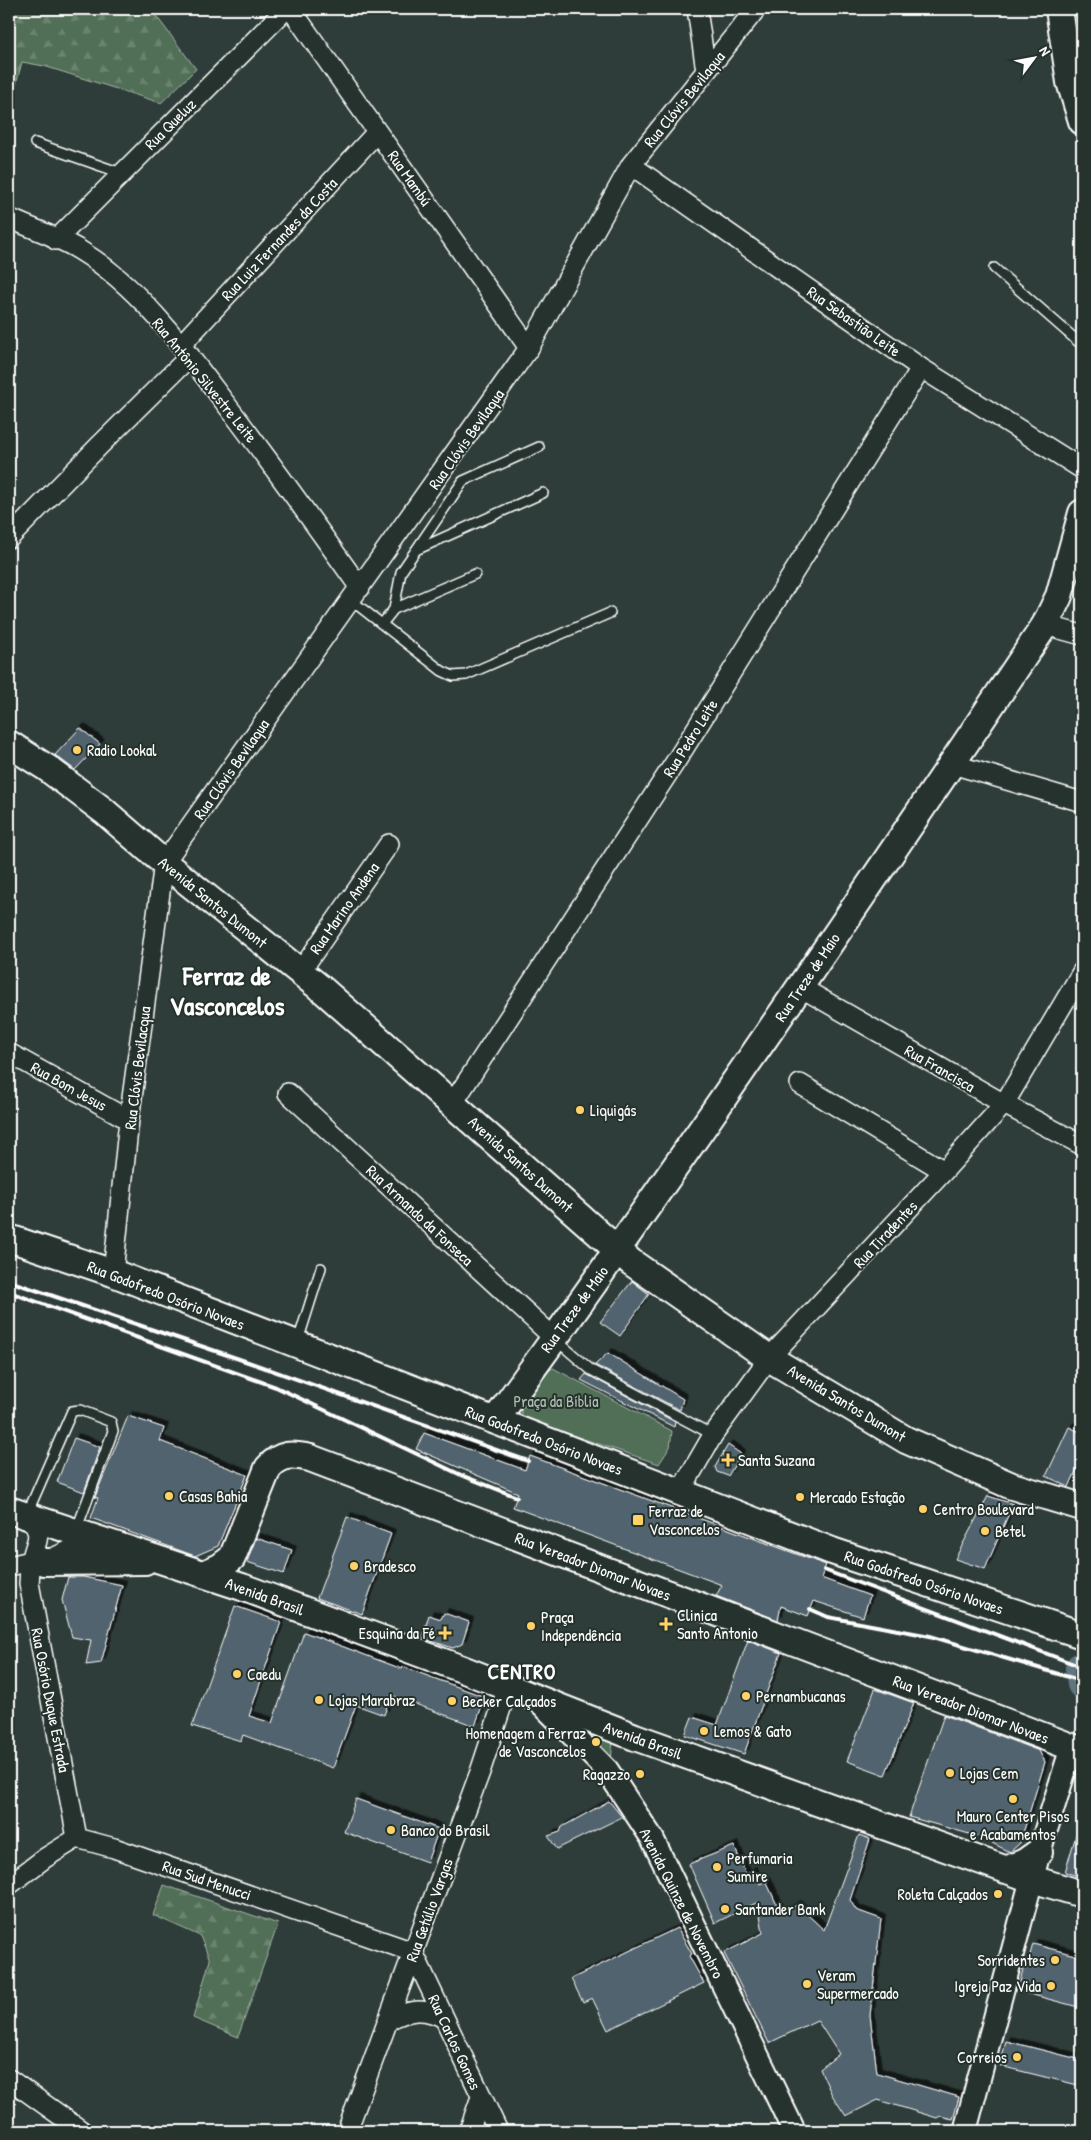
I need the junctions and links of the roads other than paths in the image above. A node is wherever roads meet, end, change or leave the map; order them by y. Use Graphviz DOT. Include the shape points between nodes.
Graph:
graph roads {
  1 [pos="286,9"];
  2 [pos="291,9"];
  3 [pos="697,9"];
  4 [pos="756,9"];
  5 [pos="1059,9"];
  6 [pos="706,71"];
  7 [pos="1076,78"];
  8 [pos="1082,121"];
  9 [pos="377,132"];
  10 [pos="35,143"];
  11 [pos="631,165"];
  12 [pos="121,173"];
  13 [pos="9,218"];
  14 [pos="56,240"];
  15 [pos="994,268"];
  16 [pos="1082,346"];
  17 [pos="529,348"];
  18 [pos="186,351"];
  19 [pos="921,368"];
  20 [pos="539,447"];
  21 [pos="1082,469"];
  22 [pos="543,493"];
  23 [pos="1082,513"];
  24 [pos="9,538"];
  25 [pos="416,550"];
  26 [pos="475,574"];
  27 [pos="355,594"];
  28 [pos="394,609"];
  29 [pos="610,613"];
  30 [pos="382,624"];
  31 [pos="1045,625"];
  32 [pos="1082,635"];
  33 [pos="9,744"];
  34 [pos="952,764"];
  35 [pos="1082,802"];
  36 [pos="389,844"];
  37 [pos="164,863"];
  38 [pos="300,972"];
  39 [pos="1082,972"];
  40 [pos="800,987"];
  41 [pos="9,1053"];
  42 [pos="800,1084"];
  43 [pos="288,1093"];
  44 [pos="452,1103"];
  45 [pos="1004,1104"];
  46 [pos="129,1120"];
  47 [pos="1082,1145"];
  48 [pos="944,1171"];
  49 [pos="9,1238"];
  50 [pos="618,1250"];
  51 [pos="321,1268"];
  52 [pos="113,1273"];
  53 [pos="553,1337"];
  54 [pos="297,1344"];
  55 [pos="769,1358"];
  56 [pos="495,1421"];
  57 [pos="713,1434"];
  58 [pos="680,1492"];
  59 [pos="1080,1501"];
  60 [pos="18,1512"];
  61 [pos="87,1535"];
  62 [pos="232,1558"];
  63 [pos="38,1562"];
  64 [pos="166,1562"];
  65 [pos="9,1566"];
  66 [pos="204,1574"];
  67 [pos="242,1587"];
  68 [pos="1082,1635"];
  69 [pos="508,1687"];
  70 [pos="536,1698"];
  71 [pos="1077,1749"];
  72 [pos="77,1838"];
  73 [pos="1039,1852"];
  74 [pos="1006,1870"];
  75 [pos="1032,1879"];
  76 [pos="9,1885"];
  77 [pos="1082,1894"];
  78 [pos="414,1952"];
  79 [pos="444,2018"];
  80 [pos="389,2020"];
  81 [pos="9,2079"];
  82 [pos="481,2097"];
  83 [pos="82,2131"];
  84 [pos="347,2131"];
  85 [pos="469,2131"];
  86 [pos="498,2131"];
  87 [pos="794,2131"];
  88 [pos="965,2131"];
  1 -- 12 [label="street, Rua Queluz"];
  2 -- 9 [label="street, Rua Mambú"];
  3 -- 6 [label="street"];
  4 -- 6 [label="street, Rua Clóvis Bevilaqua"];
  5 -- 7 [label="main road"];
  6 -- 11 [label="street, Rua Clóvis Bevilaqua"];
  7 -- 8 [label="main road"];
  9 -- 17 [label="street, Rua Mambú"];
  9 -- 18 [label="street, Rua Luiz Fernandes da Costa"];
  10 -- 12 [label="lane"];
  11 -- 17 [label="street, Rua Clóvis Bevilaqua"];
  11 -- 19 [label="street, Rua Sebastião Leite"];
  12 -- 14 [label="street, Rua Queluz"];
  13 -- 14 [label="street, Rua Antônio Silvestre Leite"];
  14 -- 18 [label="street, Rua Antônio Silvestre Leite" via="80,250 106,269 142,302"];
  15 -- 16 [label="lane"];
  17 -- 27 [label="street, Rua Clóvis Bevilaqua"];
  18 -- 24 [label="street, Rua Luiz Fernandes da Costa"];
  18 -- 27 [label="street, Rua Antônio Silvestre Leite" via="249,434"];
  19 -- 21 [label="street, Rua Sebastião Leite"];
  19 -- 44 [label="street, Rua Pedro Leite" via="676,761"];
  20 -- 25 [label="lane" via="463,481"];
  22 -- 25 [label="lane"];
  23 -- 31 [label="main road, Rua Treze de Maio" via="1059,596"];
  25 -- 28 [label="lane" via="401,572"];
  26 -- 28 [label="lane"];
  27 -- 30 [label="lane"];
  27 -- 37 [label="street, Rua Clóvis Bevilaqua"];
  28 -- 30 [label="lane"];
  29 -- 30 [label="lane" via="466,675 453,676"];
  31 -- 32 [label="street"];
  31 -- 34 [label="main road, Rua Treze de Maio"];
  33 -- 37 [label="main road, Avenida Santos Dumont" via="104,811"];
  34 -- 35 [label="street"];
  34 -- 40 [label="main road, Rua Treze de Maio"];
  36 -- 38 [label="street, Rua Marino Andena"];
  37 -- 38 [label="main road, Avenida Santos Dumont"];
  37 -- 46 [label="street, Rua Clóvis Bevilacqua"];
  38 -- 44 [label="main road, Avenida Santos Dumont"];
  39 -- 45 [label="street, Rua Tiradentes"];
  40 -- 45 [label="street, Rua Francisca"];
  40 -- 50 [label="main road, Rua Treze de Maio"];
  41 -- 46 [label="street, Rua Bom Jesus"];
  42 -- 48 [label="street"];
  43 -- 53 [label="street, Rua Armando da Fonseca"];
  44 -- 50 [label="main road, Avenida Santos Dumont"];
  45 -- 47 [label="street, Rua Francisca"];
  45 -- 48 [label="street, Rua Tiradentes"];
  46 -- 52 [label="street, Rua Clóvis Bevilacqua"];
  48 -- 55 [label="street, Rua Tiradentes"];
  49 -- 52 [label="main road, Rua Godofredo Osório Novaes"];
  50 -- 53 [label="main road, Rua Treze de Maio"];
  50 -- 55 [label="main road, Avenida Santos Dumont"];
  51 -- 54 [label="lane"];
  52 -- 54 [label="main road, Rua Godofredo Osório Novaes"];
  53 -- 56 [label="main road, Rua Treze de Maio"];
  53 -- 57 [label="lane" via="591,1370"];
  54 -- 56 [label="main road, Rua Godofredo Osório Novaes"];
  55 -- 57 [label="street, Rua Tiradentes"];
  55 -- 59 [label="main road, Avenida Santos Dumont" via="906,1440 1012,1486"];
  56 -- 58 [label="main road, Rua Godofredo Osório Novaes"];
  57 -- 58 [label="street, Rua Tiradentes"];
  58 -- 68 [label="main road, Rua Godofredo Osório Novaes" via="832,1551"];
  60 -- 61 [label="main road, Avenida Brasil"];
  60 -- 61 [label="lane" via="72,1411 80,1410 111,1422 113,1430"];
  60 -- 63 [label="street, Rua Osório Duque Estrada" via="39,1533"];
  61 -- 63 [label="street"];
  61 -- 64 [label="main road, Avenida Brasil"];
  62 -- 66 [label="main road"];
  62 -- 67 [label="main road"];
  62 -- 71 [label="main road, Rua Vereador Diomar Novaes" via="268,1468 283,1456 292,1454 310,1458"];
  63 -- 64 [label="main road"];
  63 -- 65 [label="street"];
  63 -- 72 [label="street, Rua Osório Duque Estrada" via="29,1583"];
  64 -- 66 [label="main road, Avenida Brasil"];
  66 -- 67 [label="main road, Avenida Brasil"];
  67 -- 69 [label="main road, Avenida Brasil"];
  69 -- 70 [label="main road, Avenida Brasil"];
  69 -- 78 [label="street, Rua Getúlio Vargas"];
  70 -- 74 [label="main road, Avenida Brasil" via="635,1737"];
  70 -- 87 [label="street, Avenida Quinze de Novembro" via="607,1770 652,1838"];
  71 -- 73 [label="street"];
  72 -- 76 [label="street"];
  72 -- 78 [label="street, Rua Sud Menucci"];
  73 -- 74 [label="main road"];
  73 -- 75 [label="street"];
  74 -- 75 [label="main road, Avenida Brasil"];
  75 -- 77 [label="main road, Avenida Brasil"];
  75 -- 88 [label="street"];
  78 -- 79 [label="street, Rua Carlos Gomes"];
  78 -- 80 [label="street, Rua Getúlio Vargas"];
  79 -- 80 [label="street" via="422,2010 401,2013"];
  79 -- 82 [label="street, Rua Carlos Gomes"];
  80 -- 84 [label="street, Rua Getúlio Vargas"];
  81 -- 83 [label="street"];
  82 -- 85 [label="street"];
  82 -- 86 [label="street, Rua Carlos Gomes"];
}
